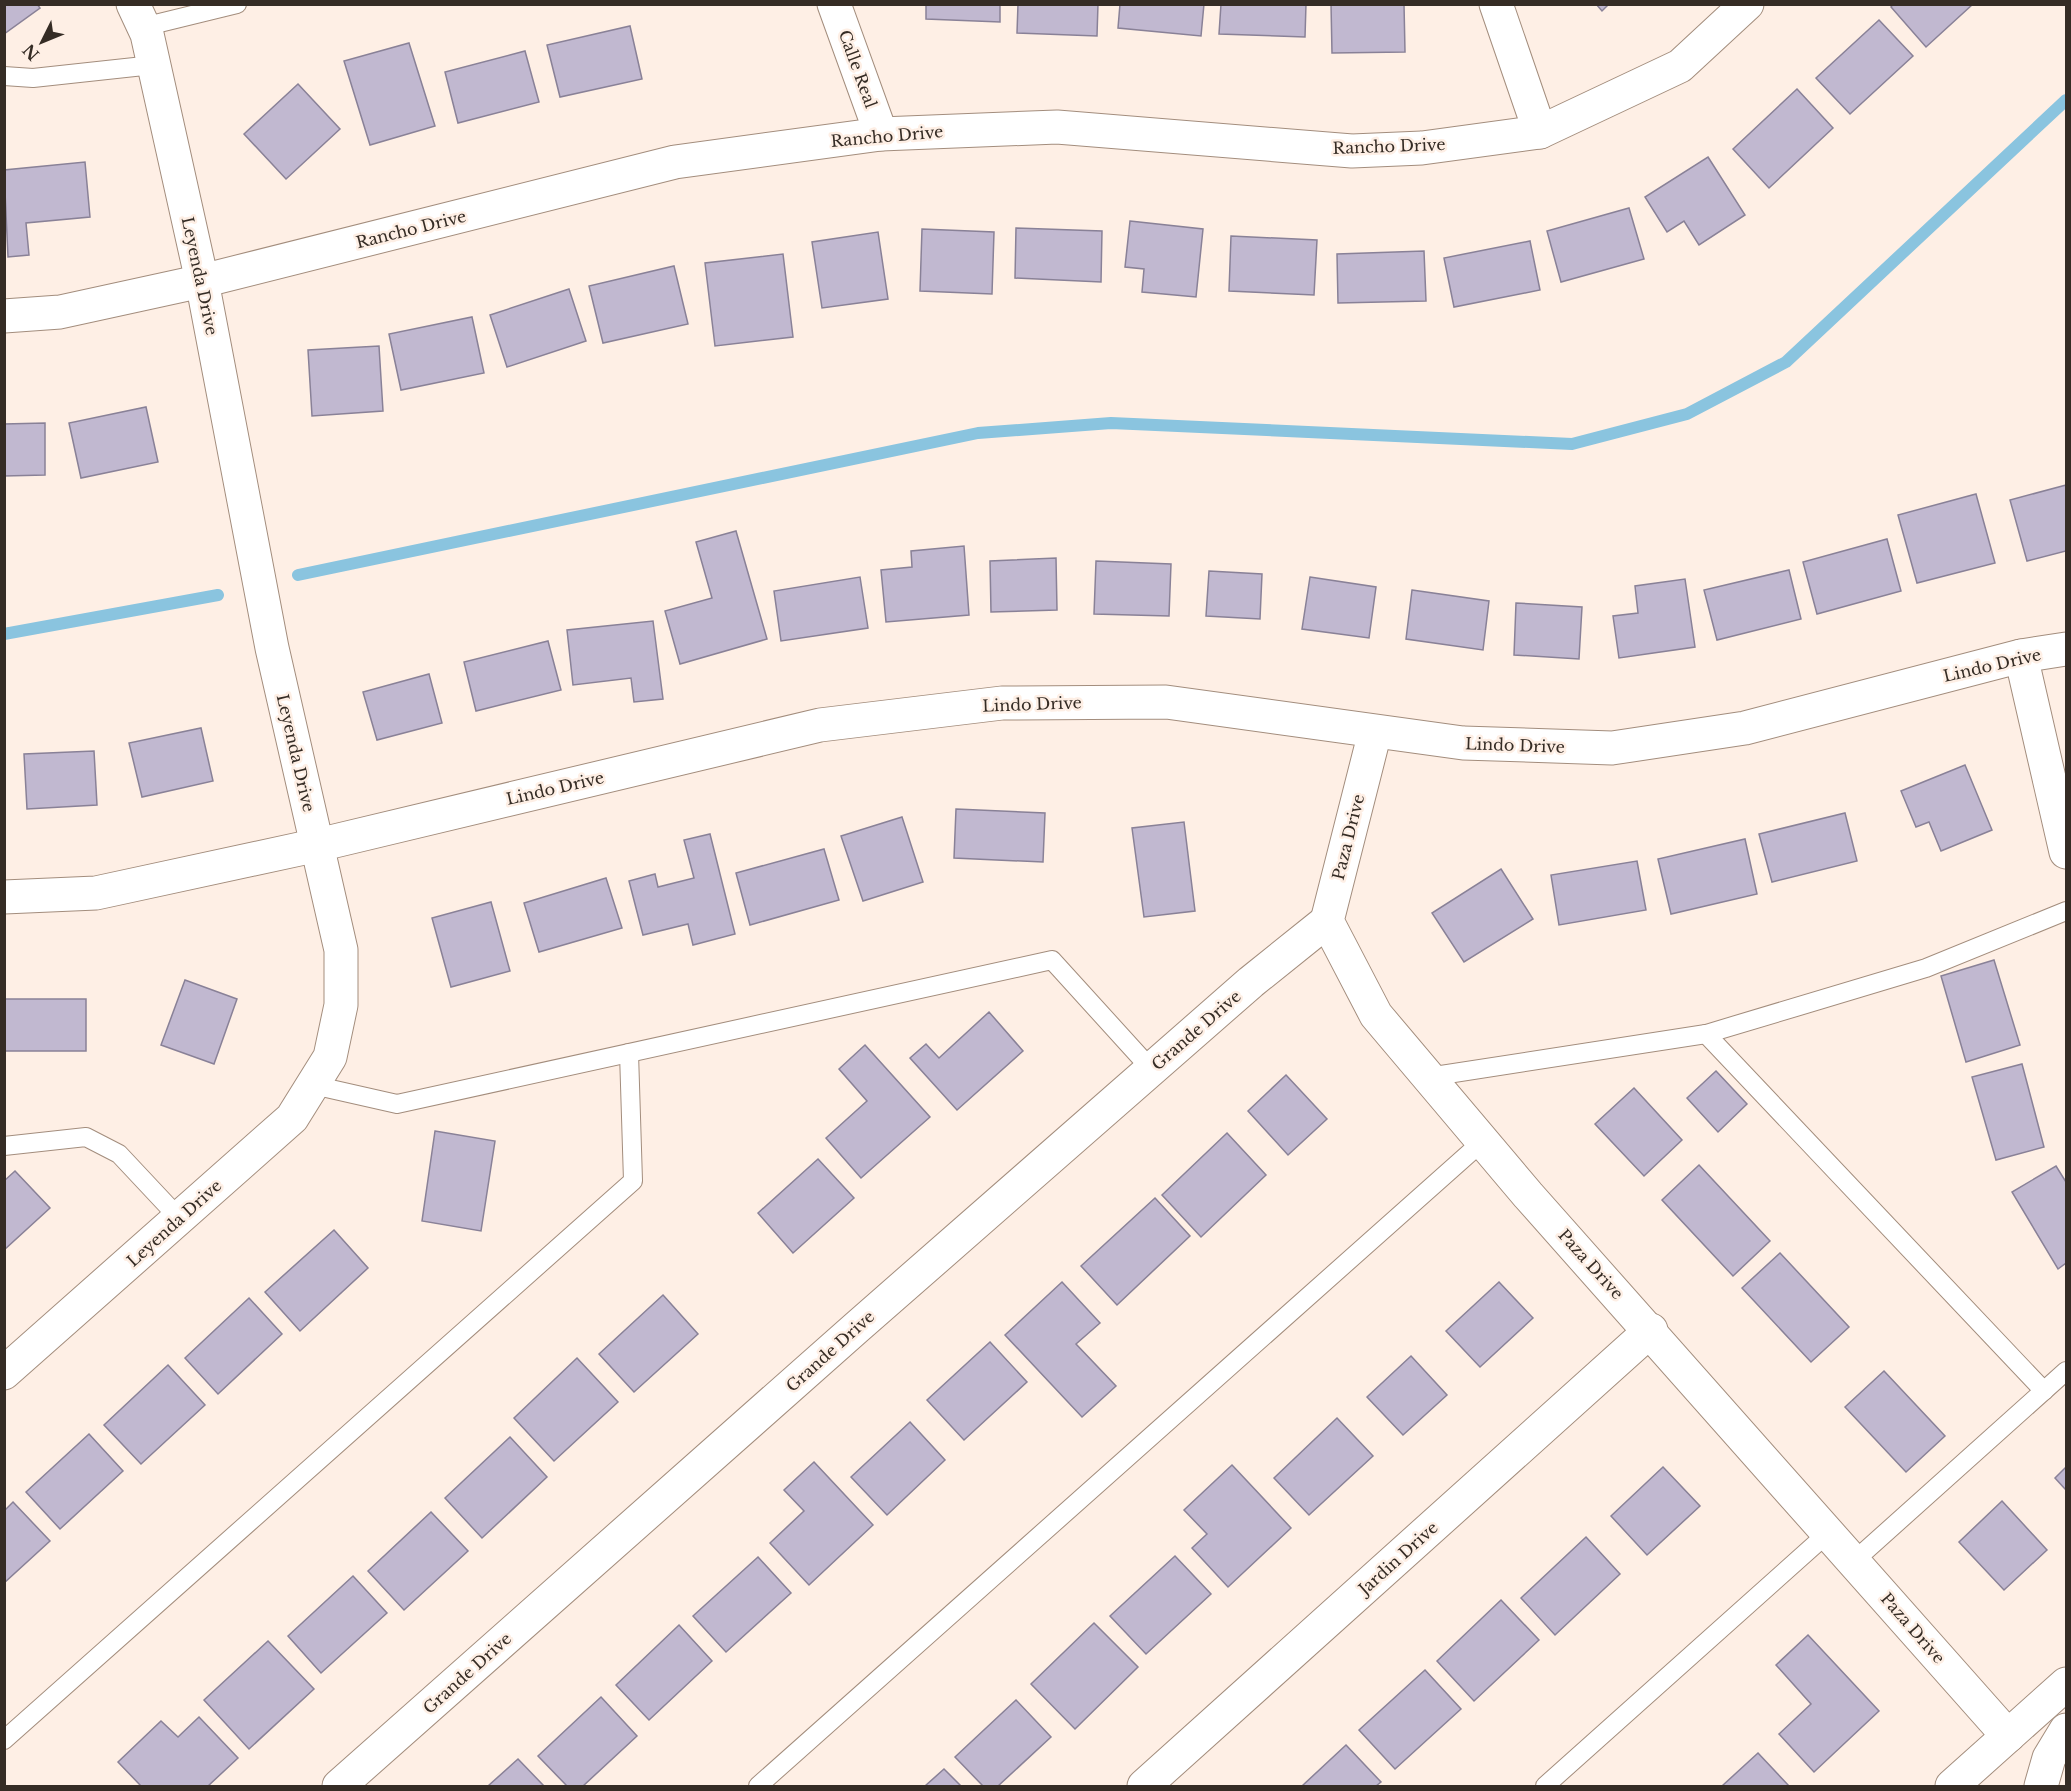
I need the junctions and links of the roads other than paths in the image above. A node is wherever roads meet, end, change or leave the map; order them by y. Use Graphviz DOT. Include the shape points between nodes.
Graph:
graph roads {
  1 [pos="237,4"];
  2 [pos="834,4"];
  3 [pos="1496,4"];
  4 [pos="1748,4"];
  5 [pos="138,16"];
  6 [pos="153,65"];
  7 [pos="4,76"];
  8 [pos="1540,132"];
  9 [pos="880,134"];
  10 [pos="202,281"];
  11 [pos="4,316"];
  12 [pos="2067,649"];
  13 [pos="2021,656"];
  14 [pos="1375,732"];
  15 [pos="318,845"];
  16 [pos="2067,852"];
  17 [pos="4,897"];
  18 [pos="2067,912"];
  19 [pos="1327,921"];
  20 [pos="1706,1034"];
  21 [pos="629,1053"];
  22 [pos="1151,1069"];
  23 [pos="1428,1077"];
  24 [pos="313,1085"];
  25 [pos="1483,1142"];
  26 [pos="4,1146"];
  27 [pos="179,1218"];
  28 [pos="1651,1330"];
  29 [pos="2067,1371"];
  30 [pos="4,1373"];
  31 [pos="2044,1391"];
  32 [pos="1829,1532"];
  33 [pos="1854,1561"];
  34 [pos="2067,1684"];
  35 [pos="2067,1730"];
  36 [pos="2008,1736"];
  37 [pos="4,1740"];
  38 [pos="339,1786"];
  39 [pos="758,1786"];
  40 [pos="1144,1786"];
  41 [pos="1545,1786"];
  42 [pos="1952,1786"];
  43 [pos="2041,1786"];
  1 -- 5 [label="lane"];
  2 -- 9 [label="street, Calle Real"];
  3 -- 8 [label="street"];
  4 -- 8 [label="street, Rancho Drive" via="1680,66"];
  5 -- 6 [label="street, Leyenda Drive"];
  6 -- 7 [label="lane" via="33,78"];
  6 -- 10 [label="street, Leyenda Drive"];
  8 -- 9 [label="street, Rancho Drive" via="1422,148 1352,151 1058,127"];
  9 -- 10 [label="street, Rancho Drive" via="675,162"];
  10 -- 11 [label="street, Rancho Drive" via="60,312"];
  10 -- 15 [label="street, Leyenda Drive" via="272,648"];
  12 -- 13 [label="street, Lindo Drive"];
  13 -- 14 [label="street, Lindo Drive" via="1745,728 1612,748 1463,743"];
  13 -- 16 [label="street"];
  14 -- 15 [label="street, Lindo Drive" via="1167,702 1002,703 820,725"];
  14 -- 19 [label="street, Paza Drive"];
  15 -- 17 [label="street, Lindo Drive" via="96,893"];
  15 -- 24 [label="street, Leyenda Drive" via="341,950 341,1005 330,1057"];
  18 -- 20 [label="lane" via="1926,968"];
  19 -- 22 [label="street, Grande Drive"];
  19 -- 23 [label="street, Paza Drive" via="1376,1015"];
  20 -- 23 [label="lane"];
  20 -- 31 [label="lane"];
  21 -- 22 [label="lane" via="1052,960"];
  21 -- 24 [label="lane" via="397,1104"];
  21 -- 37 [label="lane" via="633,1181"];
  22 -- 38 [label="street, Grande Drive"];
  23 -- 25 [label="street, Paza Drive"];
  24 -- 27 [label="street, Leyenda Drive" via="292,1118"];
  25 -- 28 [label="street, Paza Drive"];
  25 -- 39 [label="lane"];
  26 -- 27 [label="lane" via="86,1137 119,1154"];
  27 -- 30 [label="street, Leyenda Drive"];
  28 -- 32 [label="street, Paza Drive"];
  28 -- 40 [label="street, Jardin Drive"];
  29 -- 31 [label="lane"];
  31 -- 33 [label="lane"];
  32 -- 33 [label="street, Paza Drive"];
  32 -- 41 [label="lane"];
  33 -- 36 [label="street, Paza Drive"];
  34 -- 36 [label="street"];
  35 -- 43 [label="street" via="2049,1758"];
  36 -- 42 [label="street"];
}
